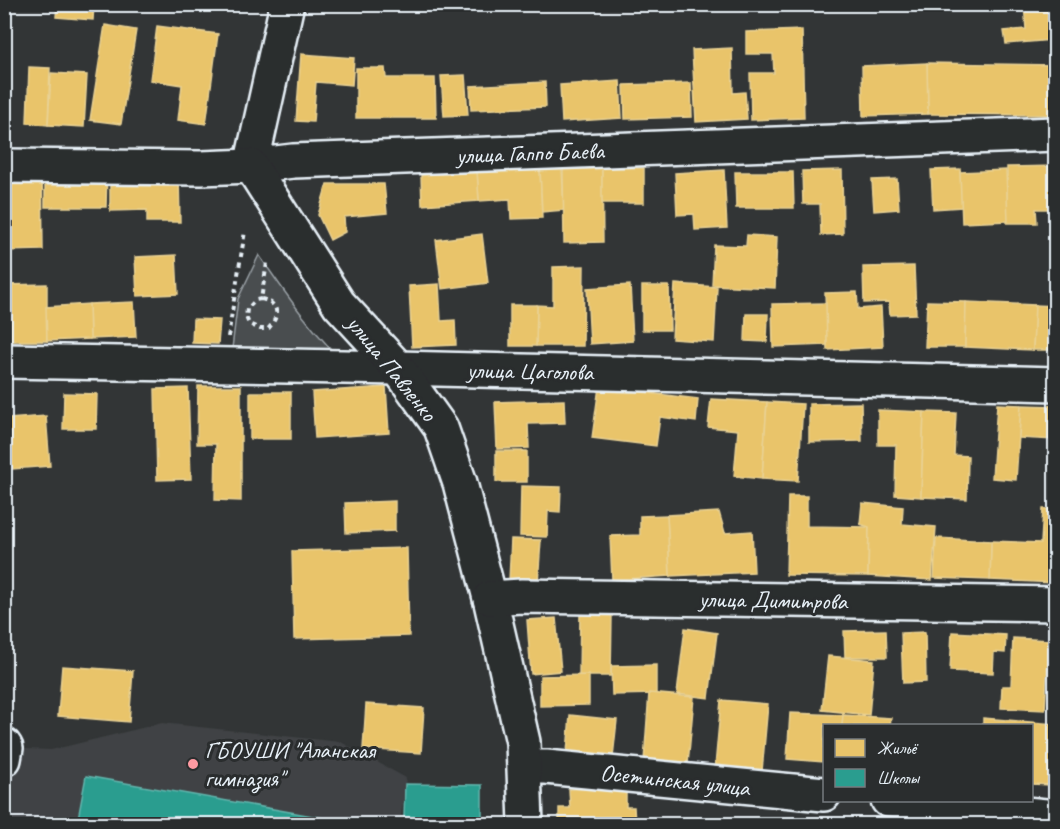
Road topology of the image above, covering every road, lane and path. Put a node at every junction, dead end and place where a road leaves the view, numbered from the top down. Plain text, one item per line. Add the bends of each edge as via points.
1 (287, 4) edge
2 (1056, 134) edge
3 (4, 166) edge
4 (251, 166) junction
5 (245, 231) dead end
6 (267, 263) dead end
7 (261, 299) junction
8 (4, 361) edge
9 (224, 366) junction
10 (398, 368) junction
11 (1056, 384) edge
12 (490, 598) junction
13 (1056, 604) edge
14 (525, 767) junction
15 (823, 794) edge
16 (898, 802) edge
17 (1056, 817) edge
18 (526, 825) edge

1 - 4 street
2 - 4 street, улица Гаппо Баева via 293,161
3 - 4 street, улица Гаппо Баева
4 - 10 street, улица Павленко via 339,304
5 - 9 path
6 - 7 path
7 - 7 path via 270,301 276,313 268,329 249,324 246,317 247,309
8 - 9 street, улица Цаголова
9 - 10 street, улица Цаголова
10 - 11 street, улица Цаголова
10 - 12 street, улица Павленко via 441,428 460,483
12 - 13 street, улица Димитрова
12 - 14 street, улица Павленко via 523,742
14 - 15 street, Осетинская улица
14 - 18 street, улица Павленко
16 - 17 street

